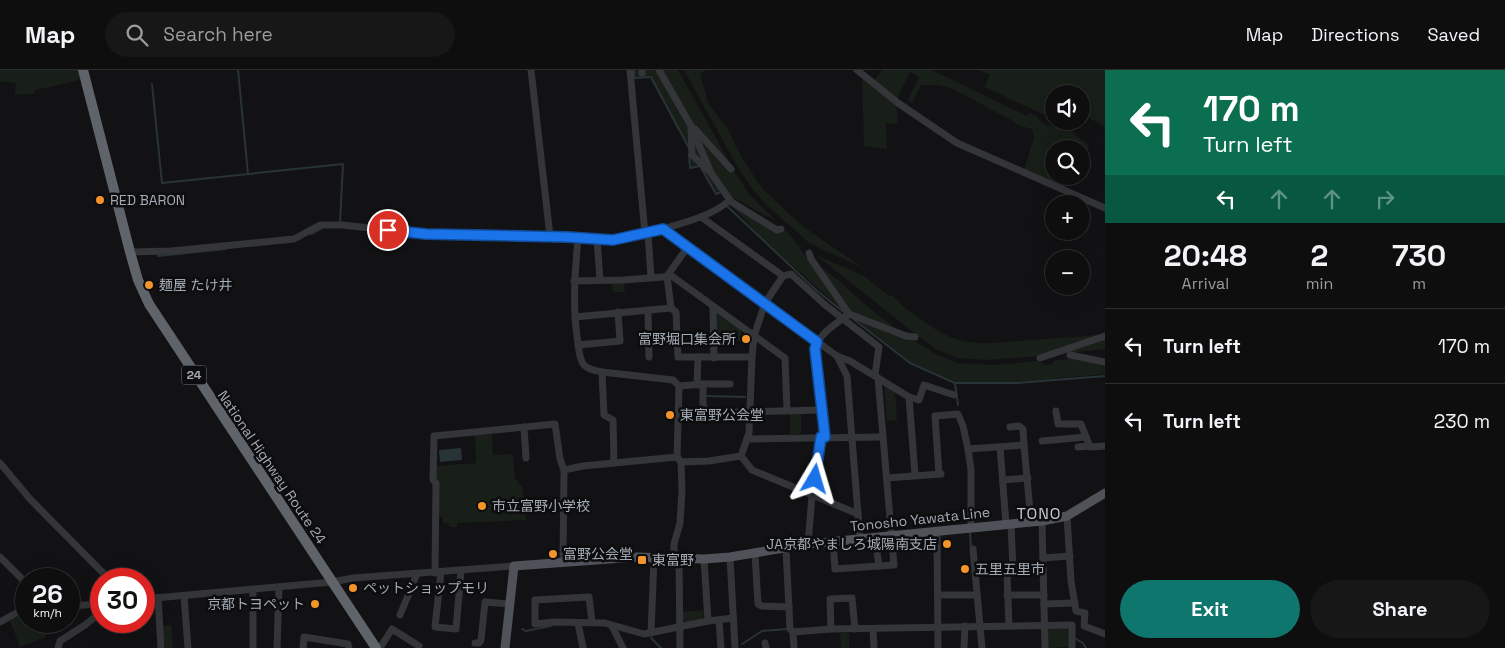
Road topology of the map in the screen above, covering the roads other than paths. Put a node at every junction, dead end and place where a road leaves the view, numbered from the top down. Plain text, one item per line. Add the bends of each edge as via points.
1 (83, 70) edge
2 (531, 70) edge
3 (630, 70) edge
4 (659, 70) edge
5 (857, 70) edge
6 (690, 124) junction
7 (731, 169) dead end
8 (730, 200) junction
9 (1105, 208) edge
10 (701, 216) junction
11 (663, 229) junction
12 (782, 229) dead end
13 (646, 233) junction
14 (550, 236) junction
15 (578, 237) junction
16 (597, 239) junction
17 (687, 248) junction
18 (130, 252) junction
19 (809, 253) dead end
20 (668, 275) junction
21 (783, 276) junction
22 (651, 278) junction
23 (600, 280) junction
24 (574, 281) junction
25 (765, 303) junction
26 (713, 307) junction
27 (671, 308) junction
28 (648, 310) junction
29 (618, 312) junction
30 (846, 316) junction
31 (575, 317) junction
32 (754, 336) junction
33 (1105, 336) edge
34 (915, 338) dead end
35 (817, 342) junction
36 (578, 345) junction
37 (1070, 355) dead end
38 (837, 356) junction
39 (649, 357) dead end
40 (698, 357) junction
41 (752, 357) junction
42 (714, 358) junction
43 (1040, 358) dead end
44 (1105, 362) edge
45 (602, 372) junction
46 (877, 377) junction
47 (730, 384) dead end
48 (700, 385) junction
49 (679, 386) junction
50 (954, 395) dead end
51 (909, 397) junction
52 (787, 410) junction
53 (822, 410) junction
54 (1056, 411) dead end
55 (750, 412) junction
56 (524, 427) junction
57 (1010, 427) dead end
58 (823, 437) junction
59 (852, 437) junction
60 (883, 437) junction
61 (1086, 437) junction
62 (746, 439) junction
63 (1042, 441) dead end
64 (1024, 445) junction
65 (1090, 446) junction
66 (1105, 446) edge
67 (1000, 447) junction
68 (1078, 447) dead end
69 (968, 449) junction
70 (741, 456) junction
71 (526, 458) dead end
72 (679, 459) junction
73 (0, 463) edge
74 (614, 463) junction
75 (564, 470) junction
76 (915, 475) junction
77 (887, 478) junction
78 (1028, 478) junction
79 (1003, 480) junction
80 (1105, 494) edge
81 (812, 496) junction
82 (858, 514) junction
83 (1067, 516) junction
84 (1042, 521) junction
85 (1032, 522) junction
86 (1008, 524) junction
87 (971, 528) junction
88 (937, 532) junction
89 (892, 536) junction
90 (875, 538) junction
91 (860, 539) junction
92 (833, 541) junction
93 (808, 544) junction
94 (973, 548) dead end
95 (786, 549) junction
96 (755, 554) junction
97 (1070, 556) junction
98 (0, 557) edge
99 (654, 557) junction
100 (730, 557) junction
101 (676, 558) junction
102 (1043, 558) junction
103 (704, 559) junction
104 (563, 562) junction
105 (514, 566) junction
106 (879, 566) junction
107 (98, 568) edge
108 (1013, 570) junction
109 (461, 571) junction
110 (1043, 571) junction
111 (438, 572) junction
112 (15, 573) edge
113 (417, 574) junction
114 (332, 582) junction
115 (279, 587) junction
116 (253, 590) junction
117 (938, 595) junction
118 (1007, 595) junction
119 (184, 596) junction
120 (977, 596) junction
121 (1044, 596) junction
122 (155, 598) edge
123 (158, 598) junction
124 (1075, 603) junction
125 (510, 604) junction
126 (1044, 604) junction
127 (789, 607) junction
128 (15, 614) edge
129 (400, 615) dead end
130 (733, 618) junction
131 (719, 620) junction
132 (90, 621) edge
133 (708, 621) junction
134 (0, 622) edge
135 (592, 622) junction
136 (578, 624) junction
137 (612, 626) junction
138 (965, 626) junction
139 (1009, 626) junction
140 (1044, 626) junction
141 (680, 627) junction
142 (938, 627) junction
143 (979, 627) junction
144 (831, 629) junction
145 (873, 629) junction
146 (855, 630) junction
147 (792, 632) junction
148 (651, 633) junction
149 (1105, 634) edge
150 (475, 643) dead end
151 (419, 646) dead end
152 (737, 647) edge
153 (58, 648) edge
154 (161, 648) edge
155 (188, 648) edge
156 (253, 648) edge
157 (277, 648) edge
158 (304, 648) edge
159 (349, 648) edge
160 (376, 648) edge
161 (380, 648) edge
162 (505, 648) edge
163 (583, 648) edge
164 (623, 648) edge
165 (680, 648) edge
166 (721, 648) edge
167 (794, 648) edge
168 (874, 648) edge
169 (938, 648) edge
170 (964, 648) edge
171 (982, 648) edge
172 (1045, 648) edge
173 (1072, 648) edge

1 - 18 highway, National Highway Route 24 / 24
2 - 14 street
3 - 13 street
4 - 6 street
5 - 9 street via 956,143
6 - 7 street
6 - 8 street via 711,173
8 - 10 street
8 - 12 street via 777,230
10 - 11 street
10 - 21 street
11 - 13 street
11 - 17 street
13 - 16 street via 613,240
13 - 22 street
14 - 15 street
14 - 18 street via 426,234 320,225 294,239
15 - 16 street
15 - 24 street
16 - 23 street
17 - 20 street
17 - 25 street
18 - 114 highway, National Highway Route 24 / 24 via 149,304
19 - 30 street
20 - 22 street
20 - 26 street
20 - 27 street
21 - 25 street
21 - 30 street via 790,274
22 - 23 street
23 - 24 street
24 - 31 street
25 - 32 street
25 - 35 street
26 - 32 street
26 - 42 street
27 - 28 street
27 - 40 street via 676,312 678,357
28 - 29 street
28 - 39 street
29 - 31 street
29 - 36 street via 620,341
30 - 34 street
30 - 35 street
30 - 46 street via 879,347
31 - 36 street
32 - 41 street
32 - 52 street via 785,358
33 - 43 street
35 - 38 street
35 - 53 street via 815,349
36 - 45 street via 584,365
37 - 44 street
38 - 46 street
38 - 59 street via 847,376
40 - 42 street
40 - 48 street
41 - 42 street
41 - 55 street
45 - 49 street via 673,380
45 - 74 street via 604,415 613,420
46 - 51 street
46 - 60 street
47 - 48 street
48 - 49 street
48 - 55 street via 703,405 708,413
49 - 72 street
50 - 51 street via 924,385 919,400
51 - 76 street
52 - 53 street
52 - 55 street
53 - 58 street
54 - 61 street via 1058,424 1081,424
55 - 62 street
56 - 71 street
56 - 75 street via 555,424
56 - 111 street via 434,436
57 - 64 street via 1023,429
58 - 59 street
58 - 62 street
58 - 81 street
59 - 60 street
59 - 82 street
60 - 77 street
61 - 63 street
61 - 65 street
62 - 70 street
64 - 67 street
64 - 78 street
65 - 66 street
65 - 68 street
67 - 69 street
67 - 79 street
69 - 76 street via 958,414 935,416 940,474
69 - 87 street
70 - 72 street via 709,461
70 - 81 street via 752,470
72 - 74 street
72 - 101 street via 682,490 680,524 674,544
73 - 107 street via 30,499
74 - 75 street
75 - 104 street
76 - 77 street
77 - 89 street
78 - 79 street
78 - 85 street
79 - 86 street
80 - 83 main road, Tonosho Yawata Line
81 - 82 street
81 - 93 street
82 - 91 street
83 - 84 main road, Tonosho Yawata Line
83 - 97 street
84 - 85 main road, Tonosho Yawata Line
84 - 102 street
85 - 86 main road, Tonosho Yawata Line
86 - 87 main road, Tonosho Yawata Line
86 - 108 street
87 - 88 main road, Tonosho Yawata Line
88 - 89 main road, Tonosho Yawata Line
88 - 117 street
89 - 90 main road, Tonosho Yawata Line
89 - 106 street via 894,565
90 - 91 main road, Tonosho Yawata Line
90 - 106 street
91 - 92 main road, Tonosho Yawata Line
92 - 93 main road, Tonosho Yawata Line
92 - 106 street via 835,569
93 - 95 main road, Tonosho Yawata Line
94 - 120 street
95 - 96 main road, Tonosho Yawata Line
95 - 127 street
96 - 100 main road, Tonosho Yawata Line
96 - 127 street via 758,604
97 - 102 street
97 - 124 street
98 - 112 street
99 - 101 main road, Tonosho Yawata Line
99 - 104 main road, Tonosho Yawata Line
99 - 148 street
100 - 103 main road, Tonosho Yawata Line
100 - 130 street
101 - 103 main road, Tonosho Yawata Line
101 - 141 street
102 - 110 street
103 - 133 street
104 - 105 main road, Tonosho Yawata Line
105 - 109 street
105 - 125 main road
108 - 110 street
108 - 118 street via 1007,574
109 - 111 street
109 - 111 street via 456,629 435,627
110 - 121 street
111 - 113 street
113 - 114 street
113 - 129 street
114 - 115 street
114 - 160 highway, National Highway Route 24 / 24
115 - 116 street
115 - 157 street
116 - 119 street
116 - 156 street
117 - 120 street
117 - 142 street
118 - 121 street
118 - 139 street
119 - 123 street
119 - 155 street
120 - 143 street
121 - 126 street
122 - 123 street
123 - 154 street
124 - 126 street
124 - 149 street via 1076,611 1085,613 1084,626
125 - 150 street via 485,602 481,640
125 - 162 main road
126 - 140 street
127 - 147 street
128 - 134 street
130 - 131 street
130 - 152 street
131 - 133 street
131 - 166 street
132 - 153 street via 60,640
133 - 141 street
135 - 136 street
135 - 136 street via 589,597 535,600 535,624
135 - 137 street
136 - 163 street
137 - 148 street
137 - 164 street
138 - 142 street
138 - 143 street
138 - 170 street
139 - 140 street
139 - 143 street
140 - 172 street
140 - 173 street via 1072,625
141 - 148 street
141 - 165 street
142 - 145 street
142 - 169 street
143 - 171 street
144 - 146 street
144 - 146 street via 830,599 852,598
144 - 147 street
145 - 146 street
145 - 168 street
147 - 167 street
151 - 161 street via 392,630
158 - 159 street via 304,637 348,644

